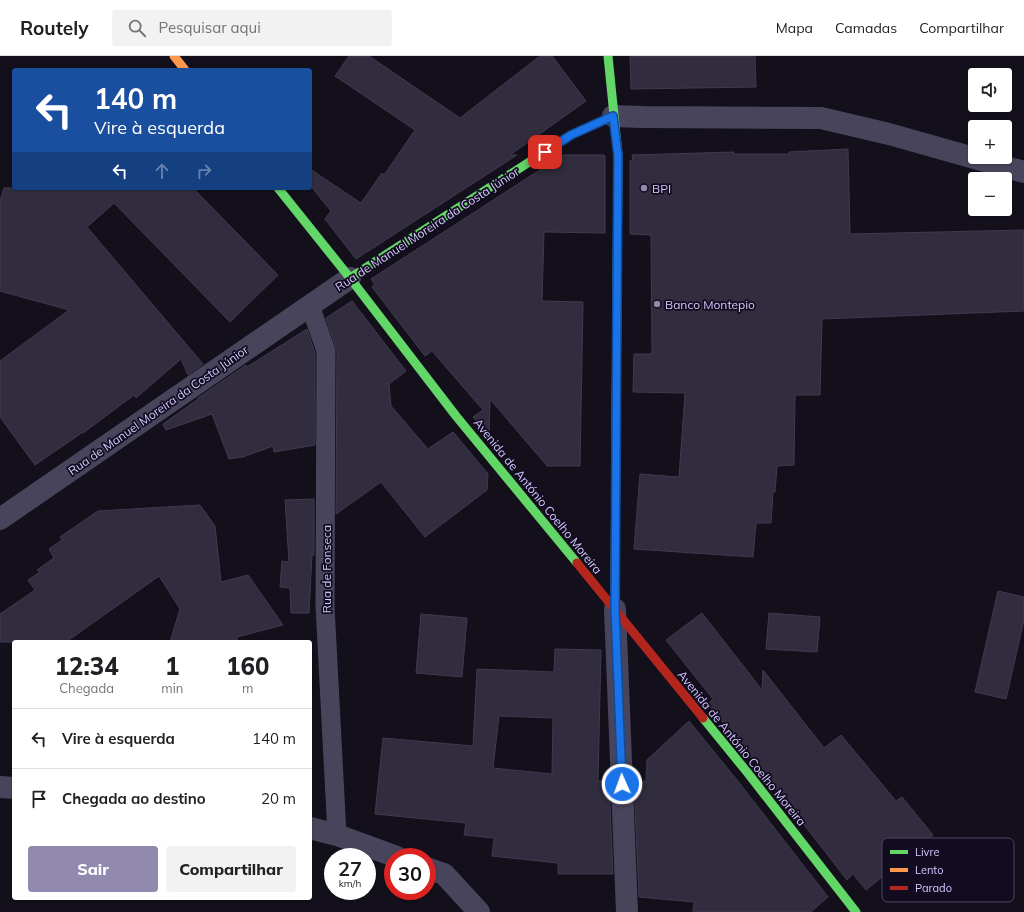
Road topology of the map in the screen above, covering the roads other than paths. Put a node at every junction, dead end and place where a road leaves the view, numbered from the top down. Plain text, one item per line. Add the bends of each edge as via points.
1 (174, 56) edge
2 (608, 56) edge
3 (183, 68) edge
4 (613, 116) junction
5 (1024, 172) edge
6 (280, 190) edge
7 (350, 278) junction
8 (310, 305) junction
9 (0, 519) edge
10 (615, 609) junction
11 (0, 787) edge
12 (12, 788) edge
13 (312, 829) edge
14 (337, 835) junction
15 (384, 852) edge
16 (436, 871) edge
17 (479, 912) edge
18 (627, 912) edge
19 (856, 912) edge

1 - 3 main road
2 - 4 main road
4 - 5 street, Rua de Manuel Moreira da Costa Júnior via 821,118 889,134
4 - 7 main road, Rua de Manuel Moreira da Costa Júnior via 571,135
4 - 10 main road via 618,155
6 - 7 main road, Avenida de António Coelho Moreira
7 - 8 street, Rua de Manuel Moreira da Costa Júnior
7 - 10 main road, Avenida de António Coelho Moreira via 456,416
8 - 9 street, Rua de Manuel Moreira da Costa Júnior
8 - 14 lane, Rua de Fonseca via 326,352 326,606
10 - 18 street
10 - 19 main road, Avenida de António Coelho Moreira
11 - 12 street
13 - 14 street
14 - 15 street
16 - 17 street via 444,874

